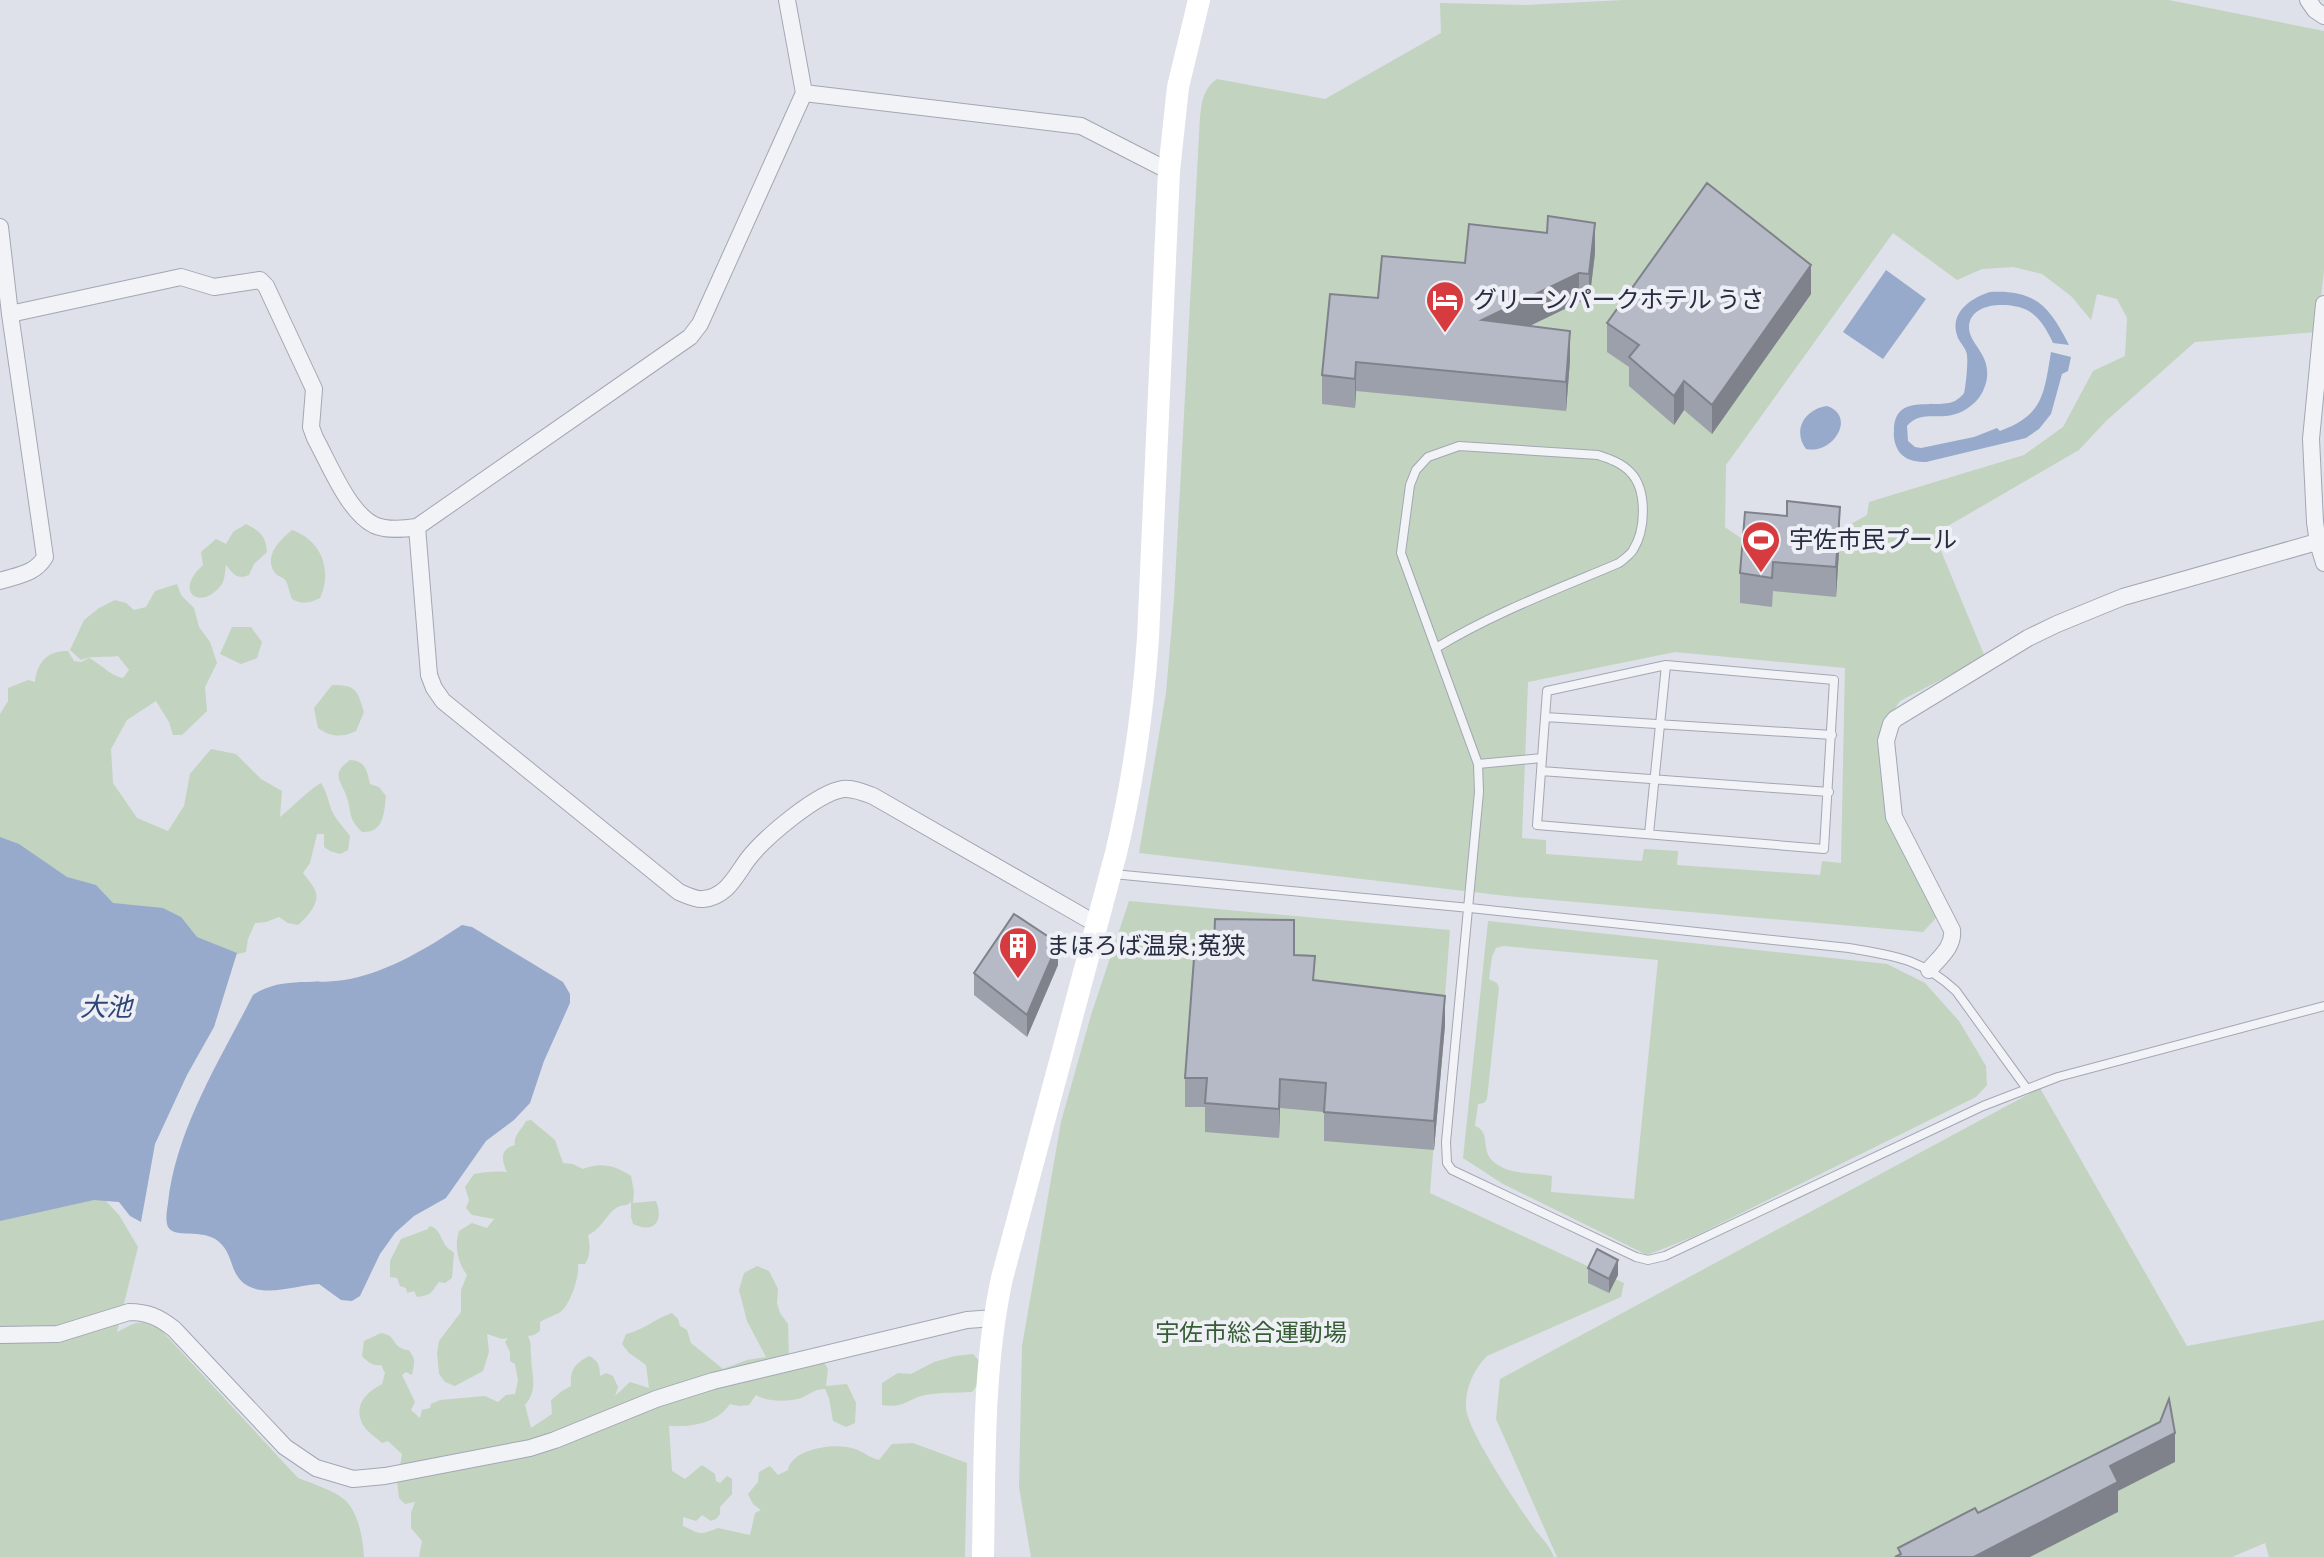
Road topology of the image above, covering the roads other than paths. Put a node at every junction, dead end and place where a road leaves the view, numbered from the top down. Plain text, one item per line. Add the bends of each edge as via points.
1 (787, 0) edge
2 (1199, 0) edge
3 (2308, 0) edge
4 (2324, 16) edge
5 (804, 93) junction
6 (1169, 171) junction
7 (0, 227) edge
8 (2324, 304) edge
9 (10, 314) junction
10 (2322, 335) edge
11 (417, 527) junction
12 (2321, 541) edge
13 (2324, 563) edge
14 (0, 581) edge
15 (1436, 648) junction
16 (1666, 665) junction
17 (1545, 717) junction
18 (1660, 724) junction
19 (1832, 735) junction
20 (1542, 758) junction
21 (1478, 764) junction
22 (1541, 771) junction
23 (1655, 779) junction
24 (1829, 792) junction
25 (1649, 834) junction
26 (1111, 874) junction
27 (1470, 908) junction
28 (1098, 925) junction
29 (1929, 970) junction
30 (2324, 1006) edge
31 (2027, 1089) junction
32 (994, 1318) junction
33 (0, 1335) edge
34 (983, 1557) edge

1 - 5 street
2 - 6 street via 1178,87
3 - 4 street
5 - 6 street via 1081,126
5 - 11 street via 690,337
6 - 26 street via 1146,672 1129,794
7 - 9 street
8 - 10 street
9 - 11 street via 181,277 214,287 260,280 314,389 315,438 353,507 375,525
9 - 14 street via 45,557 32,572
10 - 12 street via 2311,439
11 - 28 street via 429,675 443,701 679,892 703,899 718,894 784,824 834,792 851,789 873,796
12 - 13 street
12 - 29 street via 2115,600 2057,624 1895,719 1886,741 1894,817 1952,930 1950,945
15 - 15 lane via 1401,553 1410,485 1428,457 1459,446 1598,455 1633,474 1643,514 1632,552 1619,563
15 - 21 lane
16 - 17 lane via 1547,691
16 - 18 lane
16 - 19 lane via 1834,680
17 - 18 lane
17 - 20 lane
18 - 19 lane
18 - 23 lane
19 - 24 lane
20 - 21 lane
20 - 22 lane
21 - 27 lane
22 - 23 lane
22 - 25 lane via 1537,825
23 - 24 lane
23 - 25 lane
24 - 25 lane via 1824,849
26 - 27 lane
26 - 28 street
27 - 29 lane via 1849,948 1905,958
27 - 31 lane via 1447,1163 1452,1170 1642,1260 1675,1251
28 - 32 street
29 - 31 lane via 1966,1002
30 - 31 lane
32 - 33 street via 713,1381 530,1448 353,1479 316,1468 285,1447 161,1318 129,1312 58,1334
32 - 34 street via 986,1400

